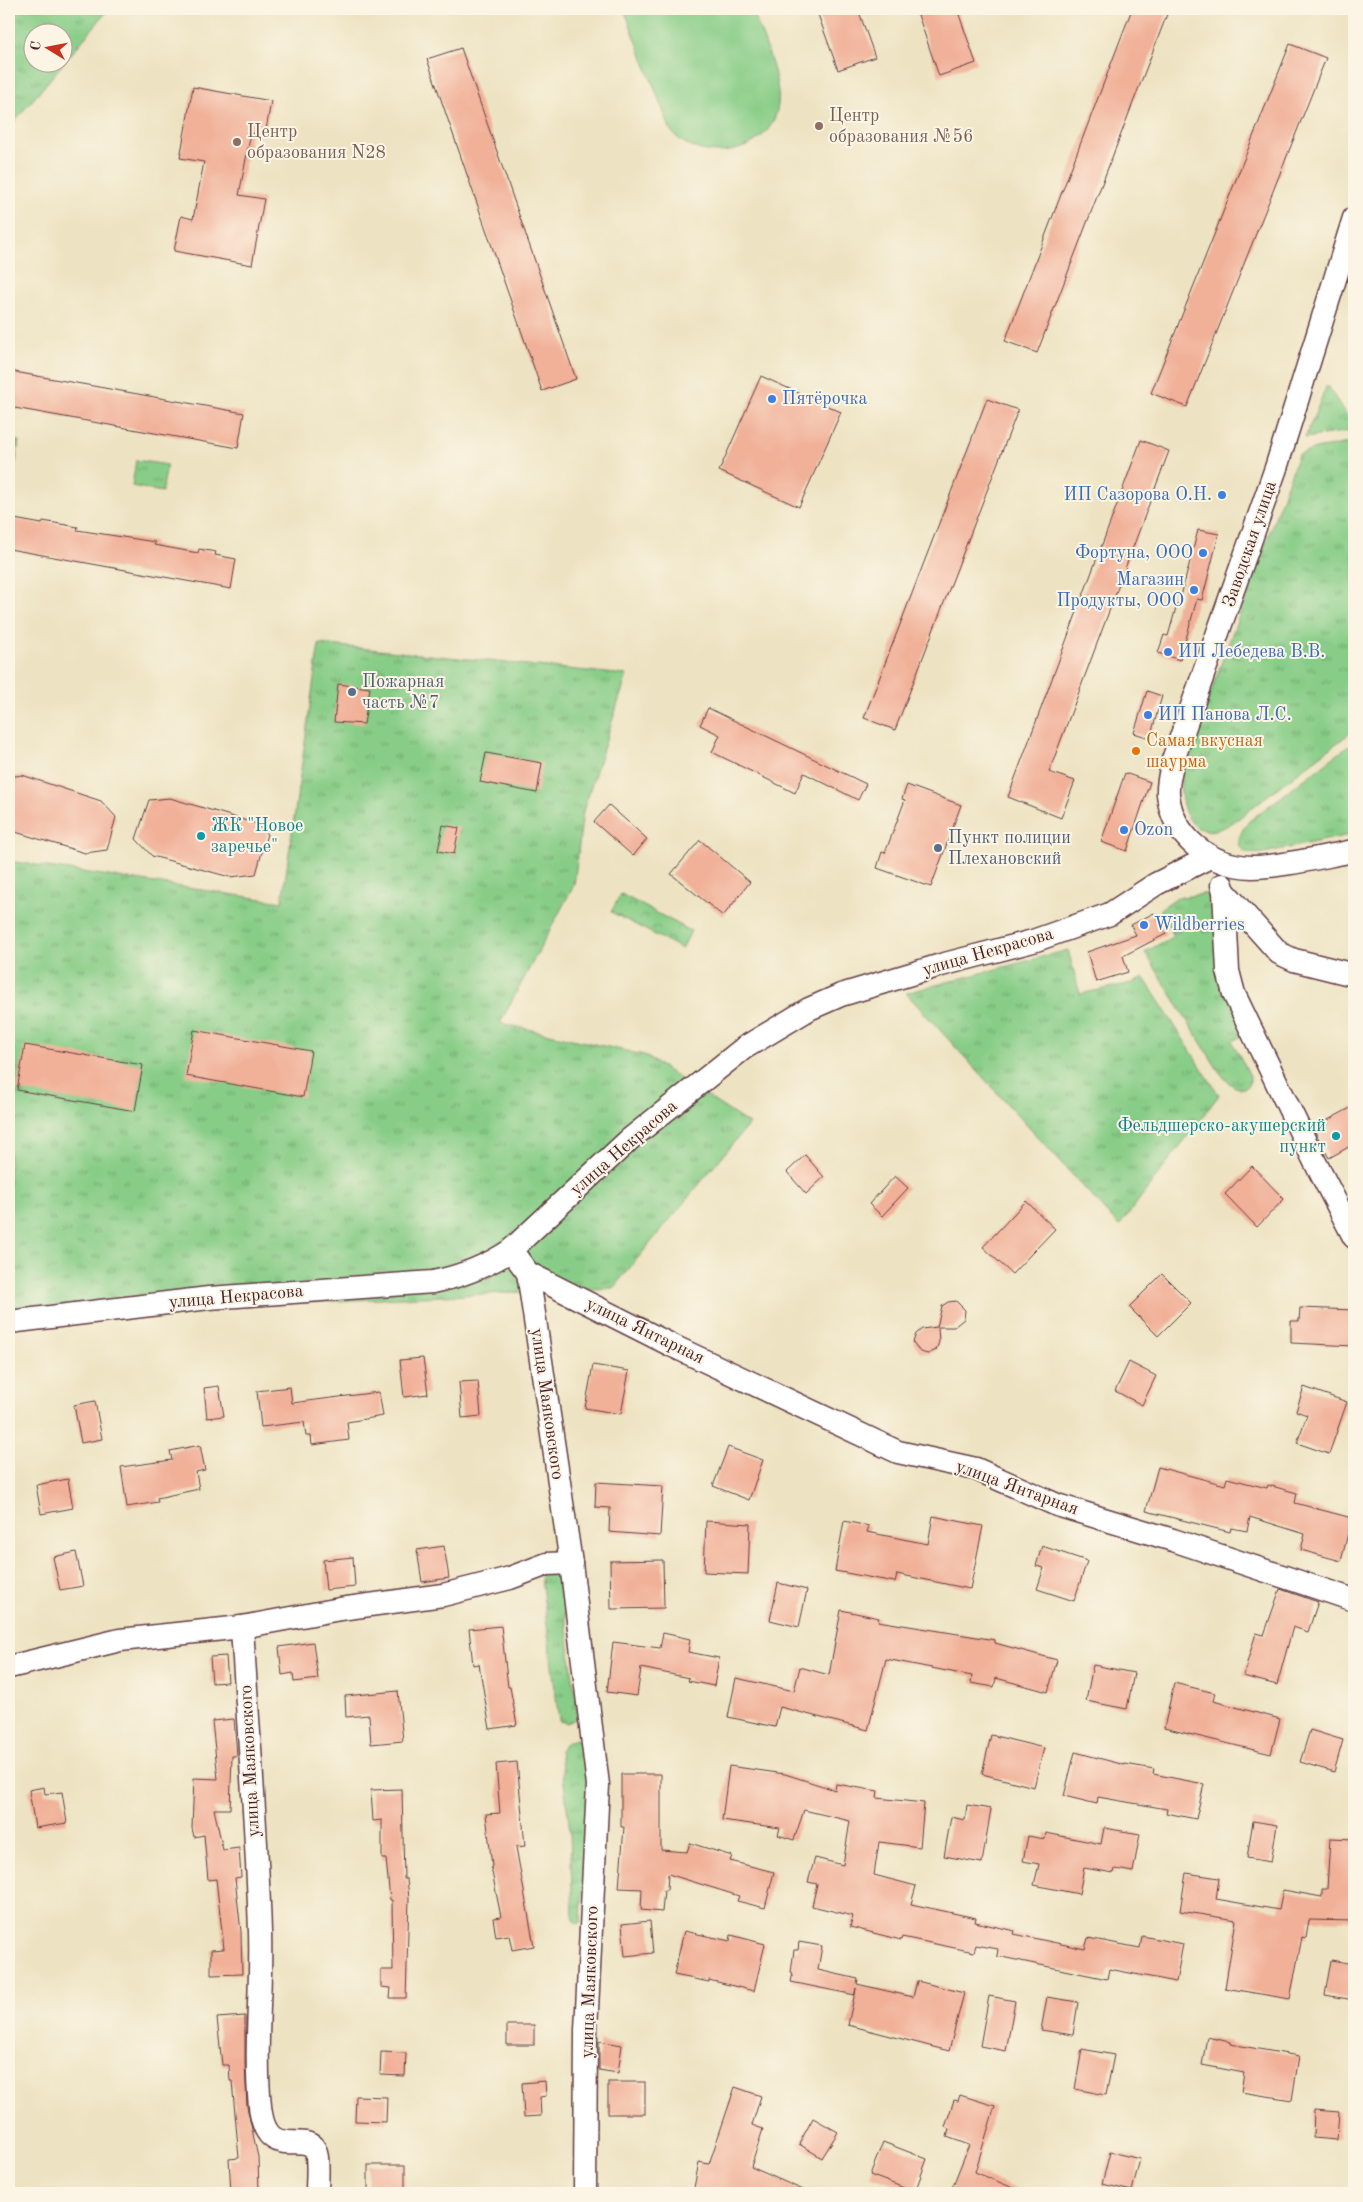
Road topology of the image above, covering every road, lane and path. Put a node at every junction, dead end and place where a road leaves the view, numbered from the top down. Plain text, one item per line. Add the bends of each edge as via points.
1 (1354, 218) edge
2 (1354, 851) edge
3 (1210, 857) junction
4 (1224, 891) junction
5 (1354, 975) edge
6 (1354, 1237) edge
7 (511, 1250) junction
8 (528, 1273) junction
9 (9, 1322) edge
10 (571, 1563) junction
11 (1354, 1600) edge
12 (242, 1627) junction
13 (9, 1667) edge
14 (317, 2193) edge
15 (585, 2193) edge

1 - 3 street, Заводская улица via 1276,468 1171,770 1168,792 1175,823
2 - 3 street via 1254,867
3 - 4 street
3 - 7 street, улица Некрасова via 1156,884 1110,914 1033,941 841,995 809,1009 744,1048 630,1139
4 - 5 street via 1279,953
4 - 6 street via 1228,971 1234,994
7 - 8 street, улица Маяковского
7 - 9 street, улица Некрасова via 468,1274 432,1282 209,1298
8 - 10 street, улица Маяковского
8 - 11 street, улица Янтарная via 673,1346 898,1452 976,1469 1057,1505
10 - 12 street via 547,1564 510,1578 443,1595 340,1608
10 - 15 street, улица Маяковского via 598,1785 586,2030
12 - 13 street via 113,1641
12 - 14 street, улица Маяковского via 260,1934 260,2105 264,2124 272,2138 305,2143 314,2148

